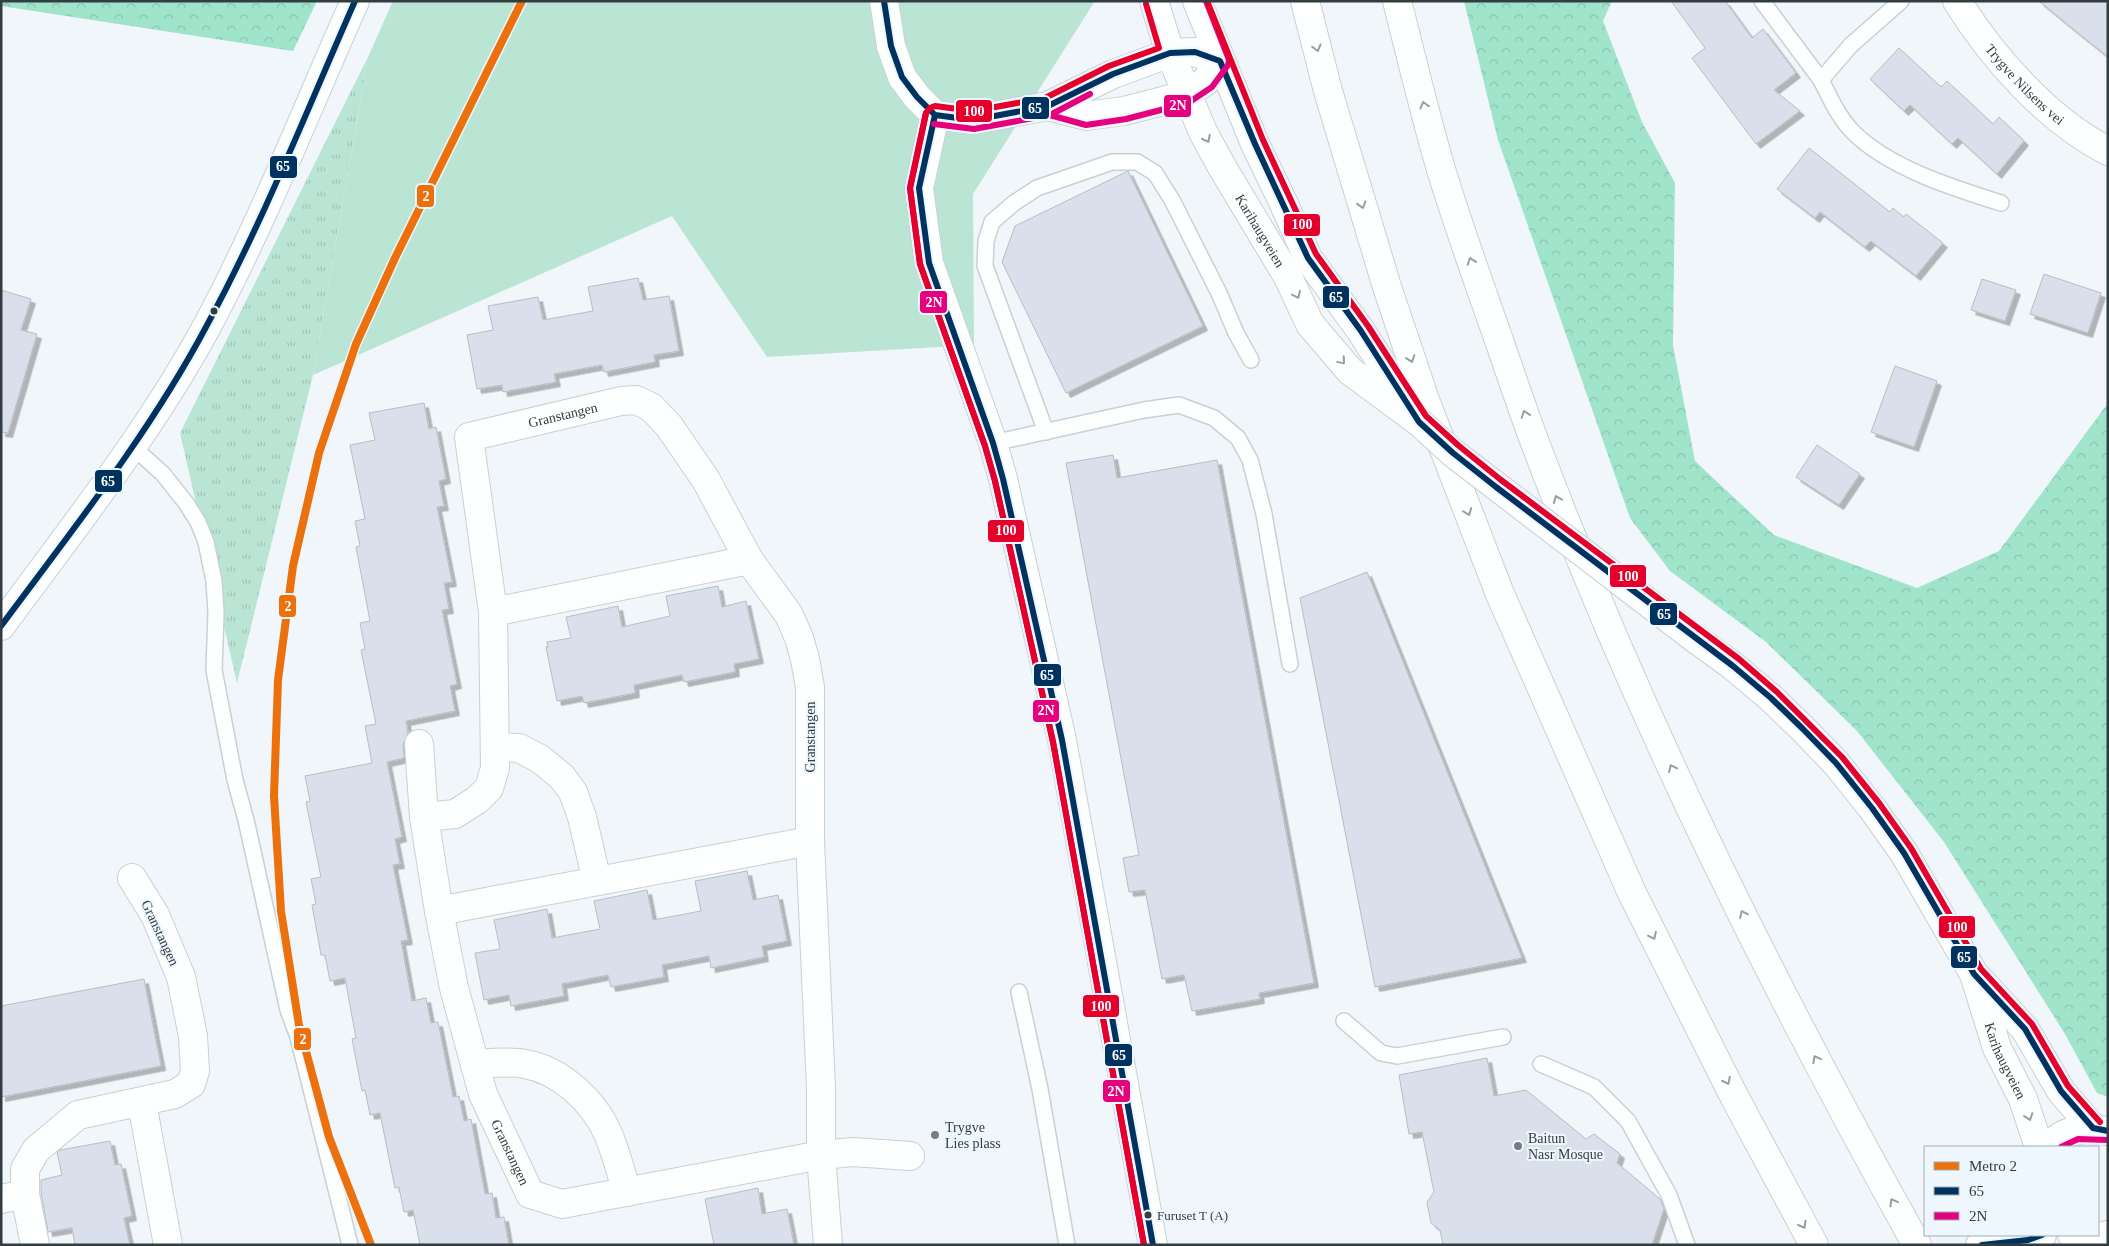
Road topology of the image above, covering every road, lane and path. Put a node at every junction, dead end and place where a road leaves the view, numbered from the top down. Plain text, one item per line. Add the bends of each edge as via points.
1 (355, 1) edge
2 (884, 1) edge
3 (1154, 1) edge
4 (1197, 1) edge
5 (1305, 1) edge
6 (1397, 1) edge
7 (1762, 1) edge
8 (1902, 1) edge
9 (1957, 1) edge
10 (1170, 53) junction
11 (1220, 61) junction
12 (1822, 80) junction
13 (1186, 95) junction
14 (1048, 106) junction
15 (935, 115) junction
16 (2108, 151) edge
17 (2001, 203) dead end
18 (1252, 360) dead end
19 (1419, 422) junction
20 (1046, 432) junction
21 (993, 443) junction
22 (132, 446) junction
23 (749, 560) junction
24 (493, 612) junction
25 (1, 626) edge
26 (1290, 664) dead end
27 (419, 744) dead end
28 (495, 747) junction
29 (424, 817) junction
30 (810, 841) junction
31 (132, 878) dead end
32 (596, 881) junction
33 (439, 911) junction
34 (1974, 974) junction
35 (1019, 992) dead end
36 (1344, 1022) dead end
37 (1502, 1037) dead end
38 (475, 1064) junction
39 (1541, 1064) dead end
40 (142, 1103) junction
41 (2101, 1130) edge
42 (2040, 1146) edge
43 (2050, 1146) edge
44 (821, 1155) junction
45 (910, 1156) dead end
46 (627, 1192) junction
47 (13, 1196) edge
48 (2108, 1235) edge
49 (1983, 1236) edge
50 (2035, 1237) edge
51 (2079, 1239) edge
52 (35, 1245) edge
53 (168, 1245) edge
54 (350, 1245) edge
55 (828, 1245) edge
56 (1067, 1245) edge
57 (1154, 1245) edge
58 (1687, 1245) edge
59 (1814, 1245) edge
60 (1917, 1245) edge
61 (1974, 1245) edge
62 (1980, 1245) edge

1 - 22 main road via 235,272 174,384
2 - 15 main road via 891,46 902,77
3 - 10 main road, Karihaugveien
4 - 11 main road, Karihaugveien
5 -> 59 main road via 1328,91 1387,287 1425,400 1500,594 1632,893 1735,1098
60 -> 6 main road via 1816,1061 1725,878 1665,752 1580,557 1541,460 1466,245 1440,166
7 - 12 lane
8 - 12 lane via 1851,45
9 - 16 main road, Trygve Nilsens vei via 1997,58 2029,91 2064,122
10 - 11 main road via 1195,52
10 - 13 main road, Karihaugveien
10 - 14 main road via 1113,74
11 - 13 main road via 1206,81
11 - 19 main road, Karihaugveien via 1308,258
12 - 17 lane via 1836,109 1853,132 1884,155 1916,172
13 - 14 main road via 1124,111 1086,116
13 -> 19 main road, Karihaugveien via 1222,167 1288,277 1310,324 1350,371
14 - 15 main road via 973,120
15 - 21 main road via 919,188 929,263
18 - 20 lane via 1172,200 1154,173 1137,162 1112,162 1065,178 1037,188 1014,203 992,222 986,241 985,266
19 - 34 main road, Karihaugveien, bridge via 1453,453 1771,698 1836,763 1872,808 1904,853
20 - 21 lane
20 - 26 lane via 1179,405 1214,418 1238,438 1250,460 1264,514
21 - 57 main road via 1062,740
22 - 25 main road
22 - 54 lane via 163,474 186,503 206,542 215,597 214,670 235,780 288,1010 298,1037
23 - 24 main road
23 - 24 main road, Granstangen via 706,480 669,426 651,407 636,400 621,401 469,437
23 - 30 main road, Granstangen via 789,615 805,659 810,687
24 - 28 main road, Granstangen
27 - 29 main road, Granstangen
28 - 29 main road, Granstangen via 489,788 477,800 455,814
28 - 32 main road via 519,748 540,759 562,777 573,792 582,817
29 - 33 main road, Granstangen
30 - 32 main road
30 - 44 main road, Granstangen
31 - 40 main road, Granstangen via 155,915 181,977 193,1036 196,1071 191,1084 175,1094
32 - 33 main road
33 - 38 main road, Granstangen via 454,988
34 - 41 main road, Karihaugveien via 2025,1029 2061,1091
34 -> 42 main road, Karihaugveien via 1997,1048 2023,1099
35 - 56 lane
36 - 37 lane via 1381,1053 1397,1056
38 - 46 main road via 525,1064 554,1073 576,1091 607,1132
38 - 46 main road, Granstangen via 483,1094 530,1194 562,1204
39 - 58 lane via 1594,1087 1628,1121 1669,1195
40 - 47 main road, Granstangen via 78,1115 36,1150
40 - 53 main road
41 - 43 main road, Karihaugveien via 2078,1130 2064,1135
44 - 45 main road via 853,1152
44 - 46 main road, Granstangen
44 - 55 main road, Granstangen
47 - 52 main road, Granstangen
48 - 51 main road
49 - 61 main road
50 - 62 main road

